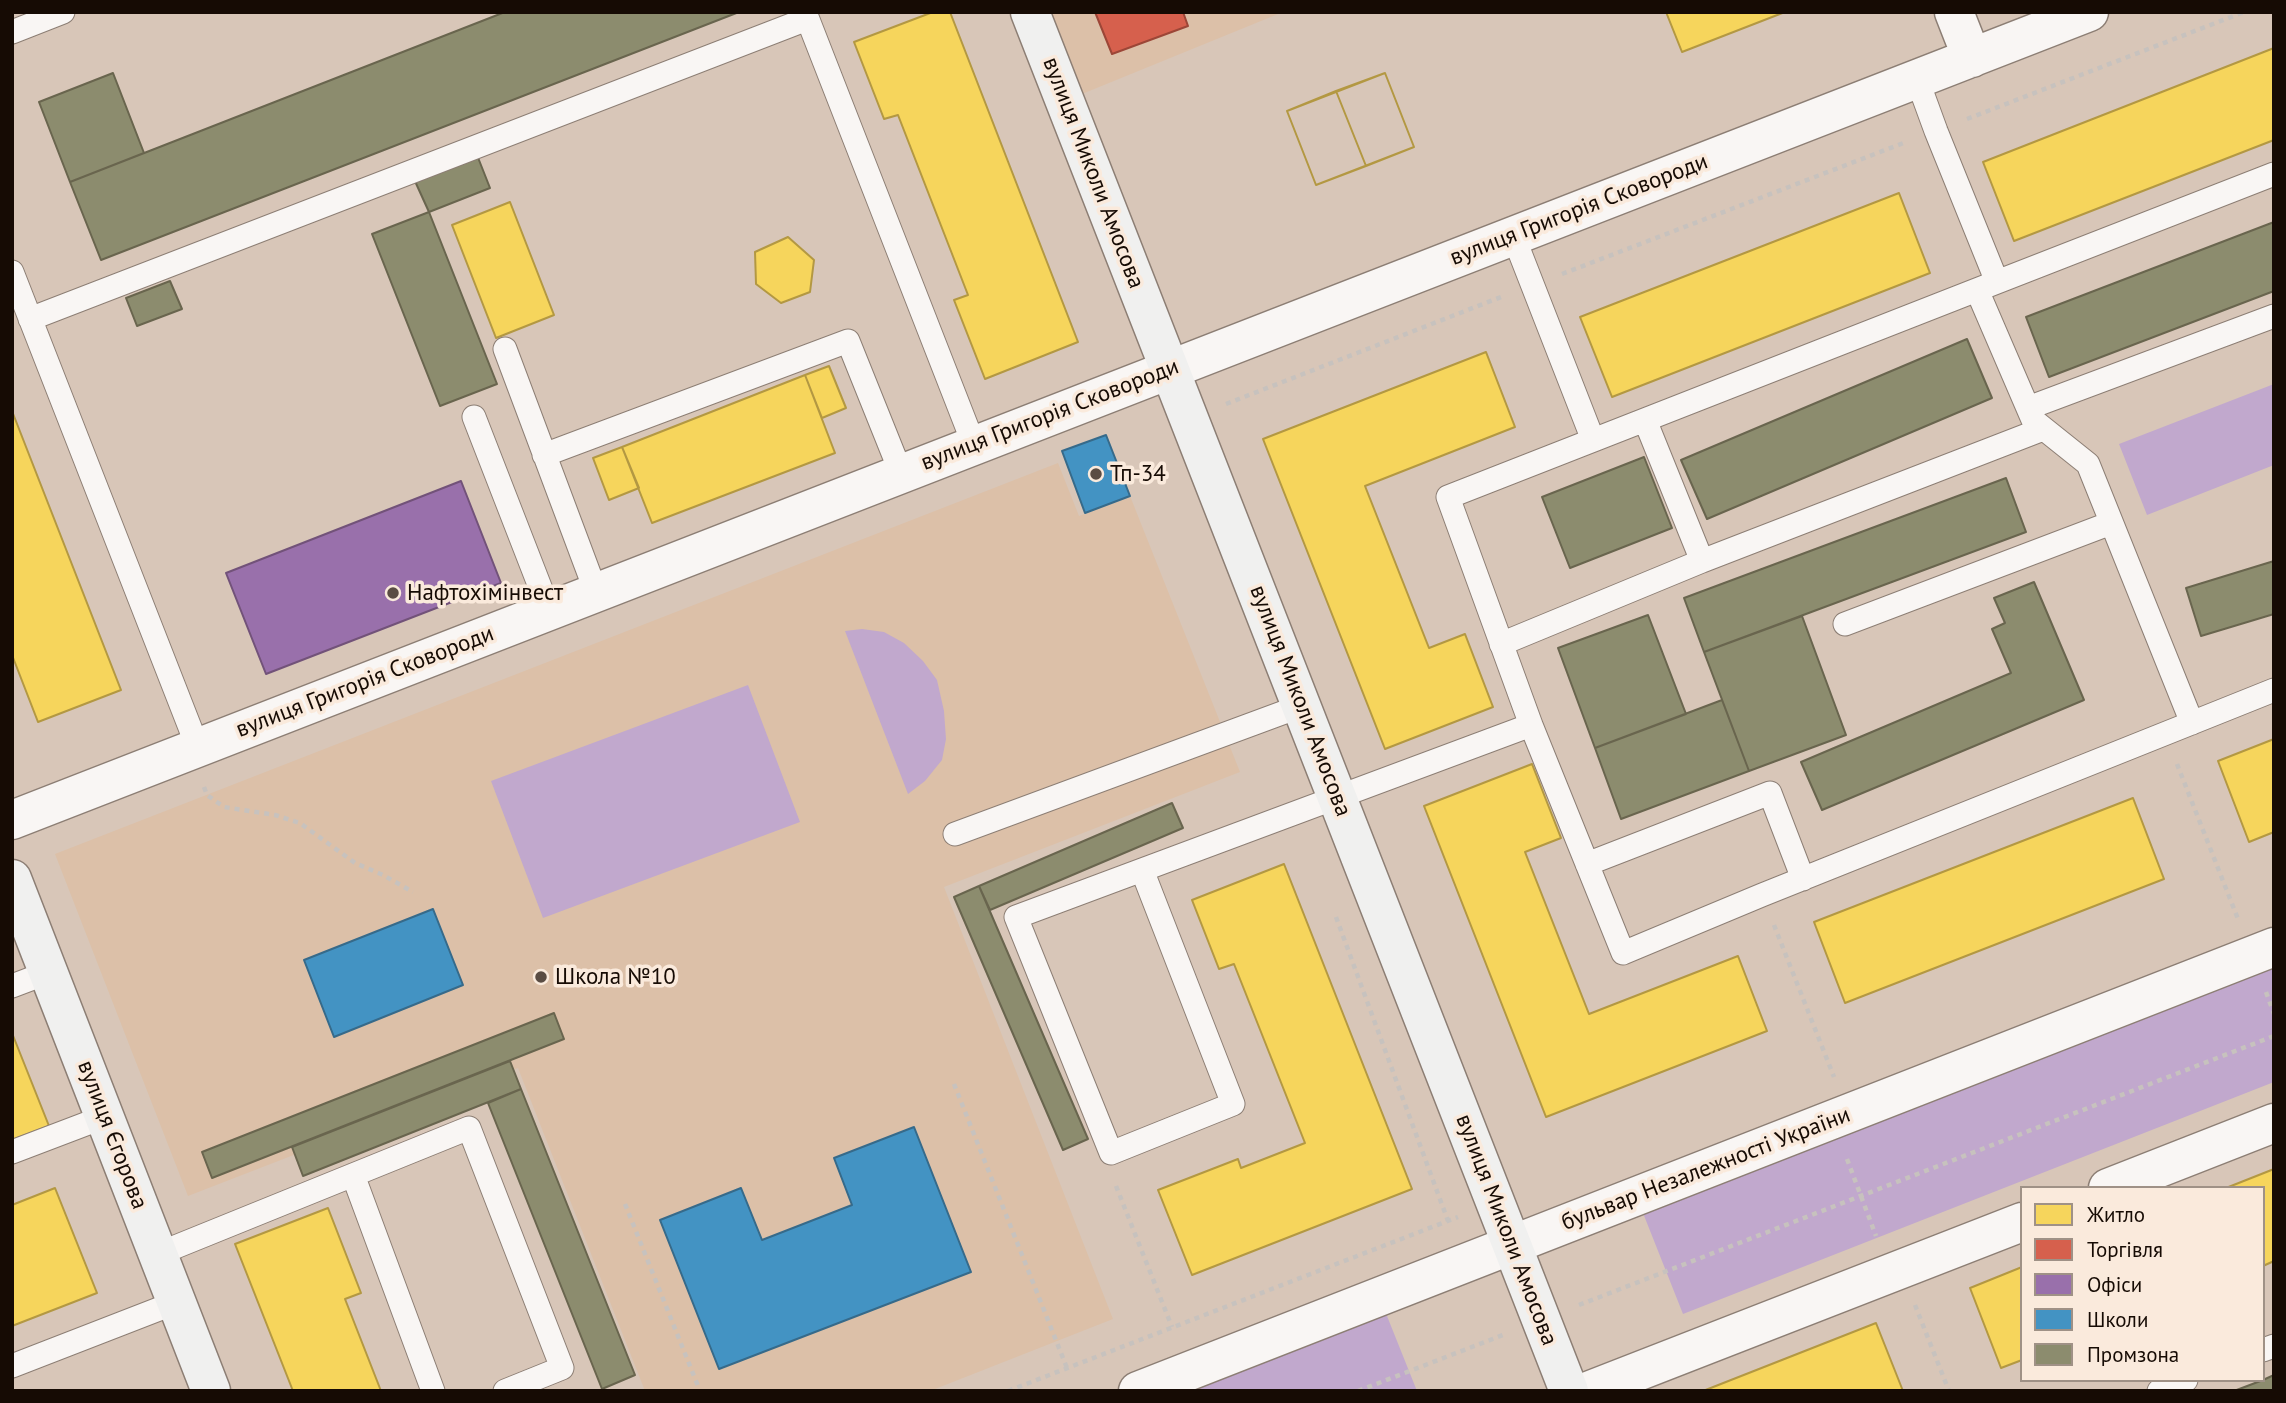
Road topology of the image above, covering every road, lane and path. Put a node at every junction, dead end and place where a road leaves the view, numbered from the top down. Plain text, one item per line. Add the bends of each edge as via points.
1 (63, 12) edge
2 (1030, 12) edge
3 (1954, 12) edge
4 (2089, 12) edge
5 (2244, 12) edge
6 (806, 15) edge
7 (12, 32) edge
8 (1972, 58) junction
9 (1917, 79) junction
10 (1936, 131) junction
11 (2274, 174) edge
12 (1513, 235) junction
13 (12, 272) edge
14 (1532, 286) junction
15 (1987, 286) junction
16 (22, 307) edge
17 (2274, 316) edge
18 (505, 349) dead end
19 (1170, 368) junction
20 (2028, 408) junction
21 (1230, 416) dead end
22 (474, 417) dead end
23 (1645, 420) junction
24 (2043, 429) junction
25 (1593, 440) junction
26 (974, 445) junction
27 (544, 455) junction
28 (901, 473) junction
29 (2111, 523) junction
30 (1702, 561) junction
31 (596, 592) junction
32 (549, 610) junction
33 (1845, 624) dead end
34 (1501, 644) junction
35 (2274, 690) edge
36 (1301, 706) junction
37 (2192, 723) junction
38 (1531, 725) junction
39 (2165, 734) junction
40 (198, 748) junction
41 (207, 795) dead end
42 (1336, 796) junction
43 (12, 820) edge
44 (956, 834) dead end
45 (1587, 864) junction
46 (1142, 870) junction
47 (12, 879) edge
48 (1803, 879) junction
49 (413, 892) dead end
50 (1762, 895) junction
51 (2263, 951) edge
52 (48, 972) junction
53 (12, 986) edge
54 (2274, 1036) edge
55 (1834, 1077) junction
56 (1822, 1081) dead end
57 (954, 1084) dead end
58 (1840, 1116) junction
59 (104, 1117) junction
60 (2274, 1123) edge
61 (12, 1152) edge
62 (1111, 1153) junction
63 (353, 1175) junction
64 (2113, 1186) edge
65 (1861, 1196) junction
66 (625, 1204) dead end
67 (1495, 1204) junction
68 (2020, 1223) edge
69 (1511, 1245) junction
70 (158, 1254) junction
71 (1896, 1270) junction
72 (177, 1303) junction
73 (1541, 1320) junction
74 (1172, 1327) junction
75 (12, 1366) edge
76 (1067, 1368) junction
77 (1189, 1370) junction
78 (2181, 1382) edge
79 (211, 1391) edge
80 (433, 1391) edge
81 (505, 1391) edge
82 (700, 1391) edge
83 (1008, 1391) edge
84 (1138, 1391) edge
85 (1358, 1391) edge
86 (1569, 1391) edge
87 (1588, 1391) edge
88 (1949, 1391) edge
89 (2159, 1391) edge

1 - 7 lane
2 - 19 street, вулиця Миколи Амосова
3 - 8 street
4 - 8 street, вулиця Григорія Сковороди
5 - 10 path
6 - 16 lane
6 - 26 lane
8 - 9 street, вулиця Григорія Сковороди
9 - 10 lane
9 - 12 street, вулиця Григорія Сковороди
10 - 14 path
10 - 15 lane
11 - 15 lane
12 - 14 lane
12 - 19 street, вулиця Григорія Сковороди
13 - 16 lane
14 - 21 path via 1226,404
14 - 25 lane
15 - 20 lane
15 - 23 lane
16 - 40 lane
17 - 20 lane
18 - 27 lane
19 - 26 street, вулиця Григорія Сковороди
19 - 36 street, вулиця Миколи Амосова
20 - 24 lane
22 - 32 lane
23 - 25 lane
23 - 30 lane
24 - 29 lane via 2088,464
24 - 30 lane
25 - 34 lane via 1448,497
26 - 28 street, вулиця Григорія Сковороди
27 - 28 lane via 848,341
27 - 31 lane
28 - 31 street, вулиця Григорія Сковороди
29 - 33 lane
29 - 37 lane
30 - 34 lane
31 - 32 street, вулиця Григорія Сковороди
32 - 40 street, вулиця Григорія Сковороди
34 - 38 lane
35 - 37 lane
36 - 42 street, вулиця Миколи Амосова
36 - 44 lane
37 - 39 lane
38 - 42 lane
38 - 45 lane
39 - 48 lane
39 - 51 path
40 - 43 street, вулиця Григорія Сковороди
41 - 49 path via 223,807 300,823 355,863
42 - 46 lane
42 - 67 street, вулиця Миколи Амосова
45 - 48 lane via 1770,793
45 - 50 lane via 1623,953
46 - 62 lane via 1233,1104
46 - 62 lane via 1016,917
47 - 52 street, вулиця Єгорова
48 - 50 lane
50 - 55 path
51 - 58 street, бульвар Незалежності України
52 - 53 lane
52 - 59 street, вулиця Єгорова
54 - 65 path
55 - 56 path
55 - 58 path
57 - 76 path
58 - 65 path
58 - 69 street, бульвар Незалежності України
59 - 61 lane
59 - 70 street, вулиця Єгорова
60 - 64 street
62 - 74 path via 1109,1168
63 - 70 lane
63 - 80 lane
63 - 81 lane via 469,1128 562,1368
65 - 71 path
65 - 73 path
66 - 82 path
67 - 69 street, вулиця Миколи Амосова
67 - 74 path
68 - 71 street
69 - 73 street, вулиця Миколи Амосова
69 - 77 street, бульвар Незалежності України
70 - 72 street, вулиця Єгорова
71 - 87 street
71 - 88 path
72 - 75 lane
72 - 79 street, вулиця Єгорова
73 - 85 path
73 - 86 street, вулиця Миколи Амосова
74 - 76 path
74 - 77 path
76 - 83 path
77 - 84 street, бульвар Незалежності України
78 - 89 lane

